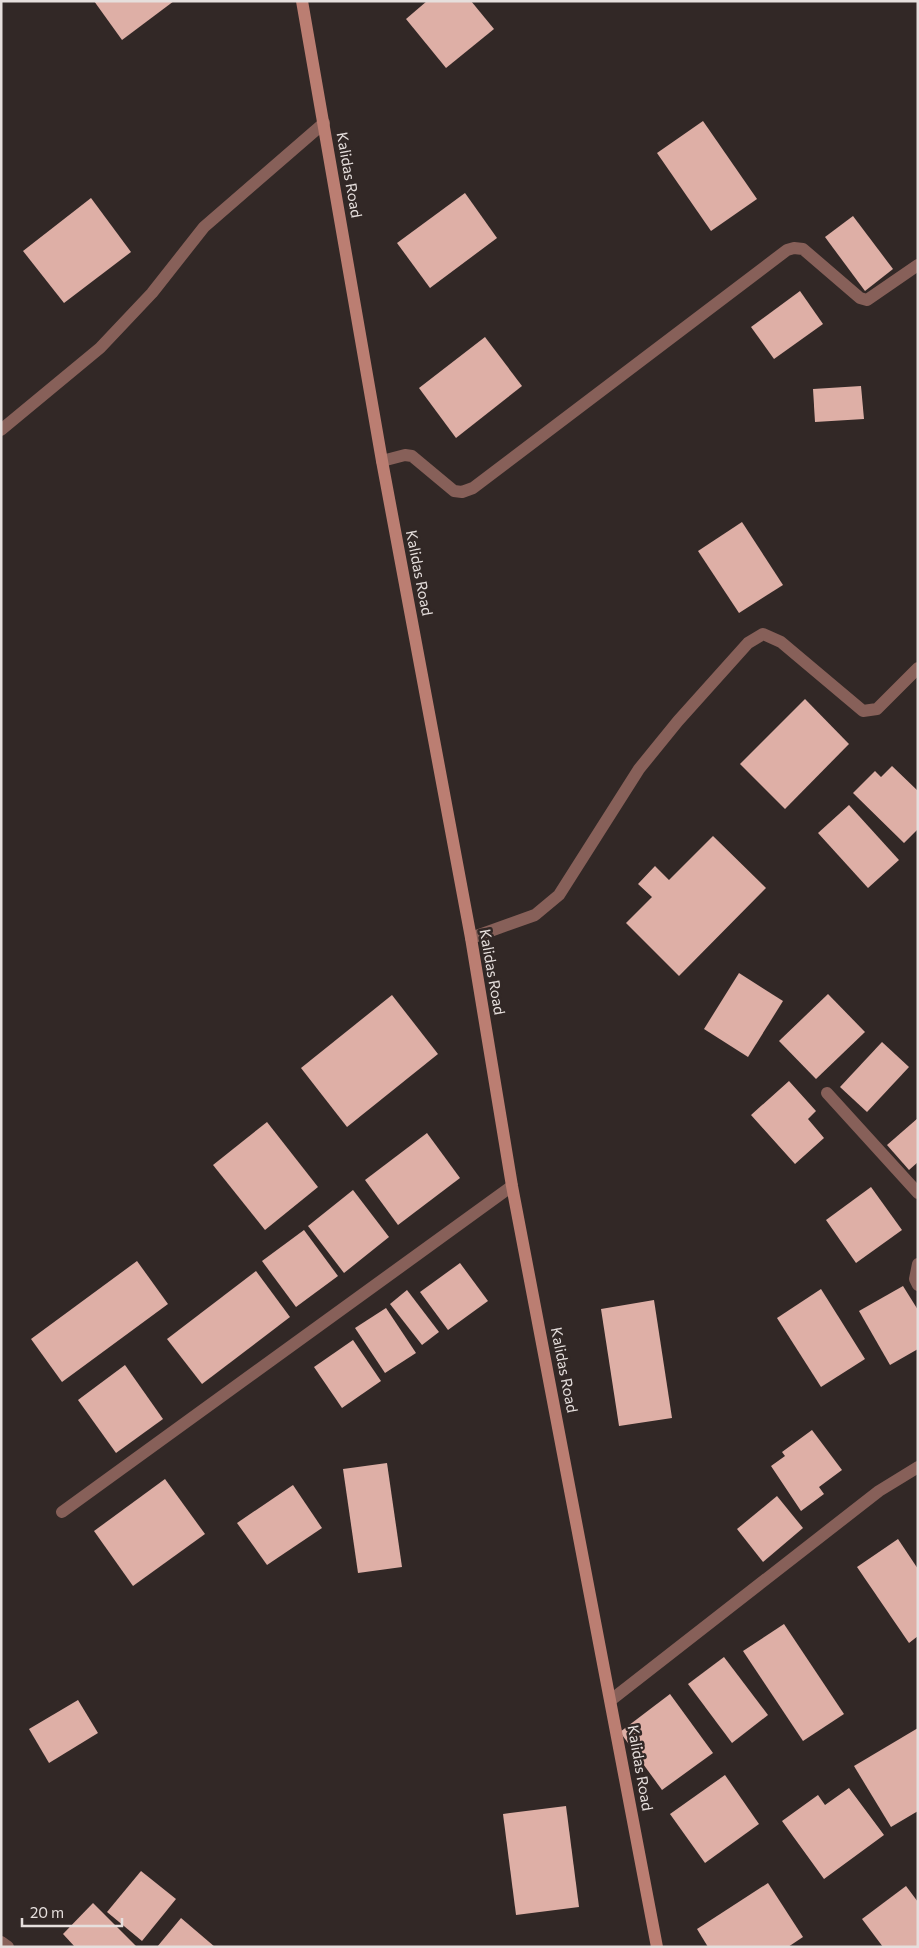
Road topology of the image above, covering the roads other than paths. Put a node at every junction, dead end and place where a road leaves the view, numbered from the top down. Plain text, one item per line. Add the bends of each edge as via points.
1 (302, 1) edge
2 (324, 123) junction
3 (918, 265) edge
4 (1, 430) edge
5 (382, 462) junction
6 (918, 668) edge
7 (470, 938) junction
8 (827, 1093) dead end
9 (512, 1186) junction
10 (918, 1193) edge
11 (918, 1264) edge
12 (918, 1286) edge
13 (918, 1467) edge
14 (62, 1512) dead end
15 (611, 1700) junction
16 (1, 1942) edge
17 (8, 1947) edge
18 (657, 1947) edge

1 - 2 street, Kalidas Road
2 - 4 street via 204,227 152,293 100,348
2 - 5 street, Kalidas Road
3 - 5 street via 867,300 860,298 808,252 794,248 787,250 473,488 454,491 412,456
5 - 7 street, Kalidas Road
6 - 7 street via 877,709 863,711 782,642 763,634 756,637 678,721 639,769 559,895 535,914
7 - 9 street, Kalidas Road
8 - 10 street
9 - 14 street
9 - 15 street, Kalidas Road
11 - 12 street via 915,1279
13 - 15 street via 879,1491
15 - 18 street, Kalidas Road
16 - 17 street

